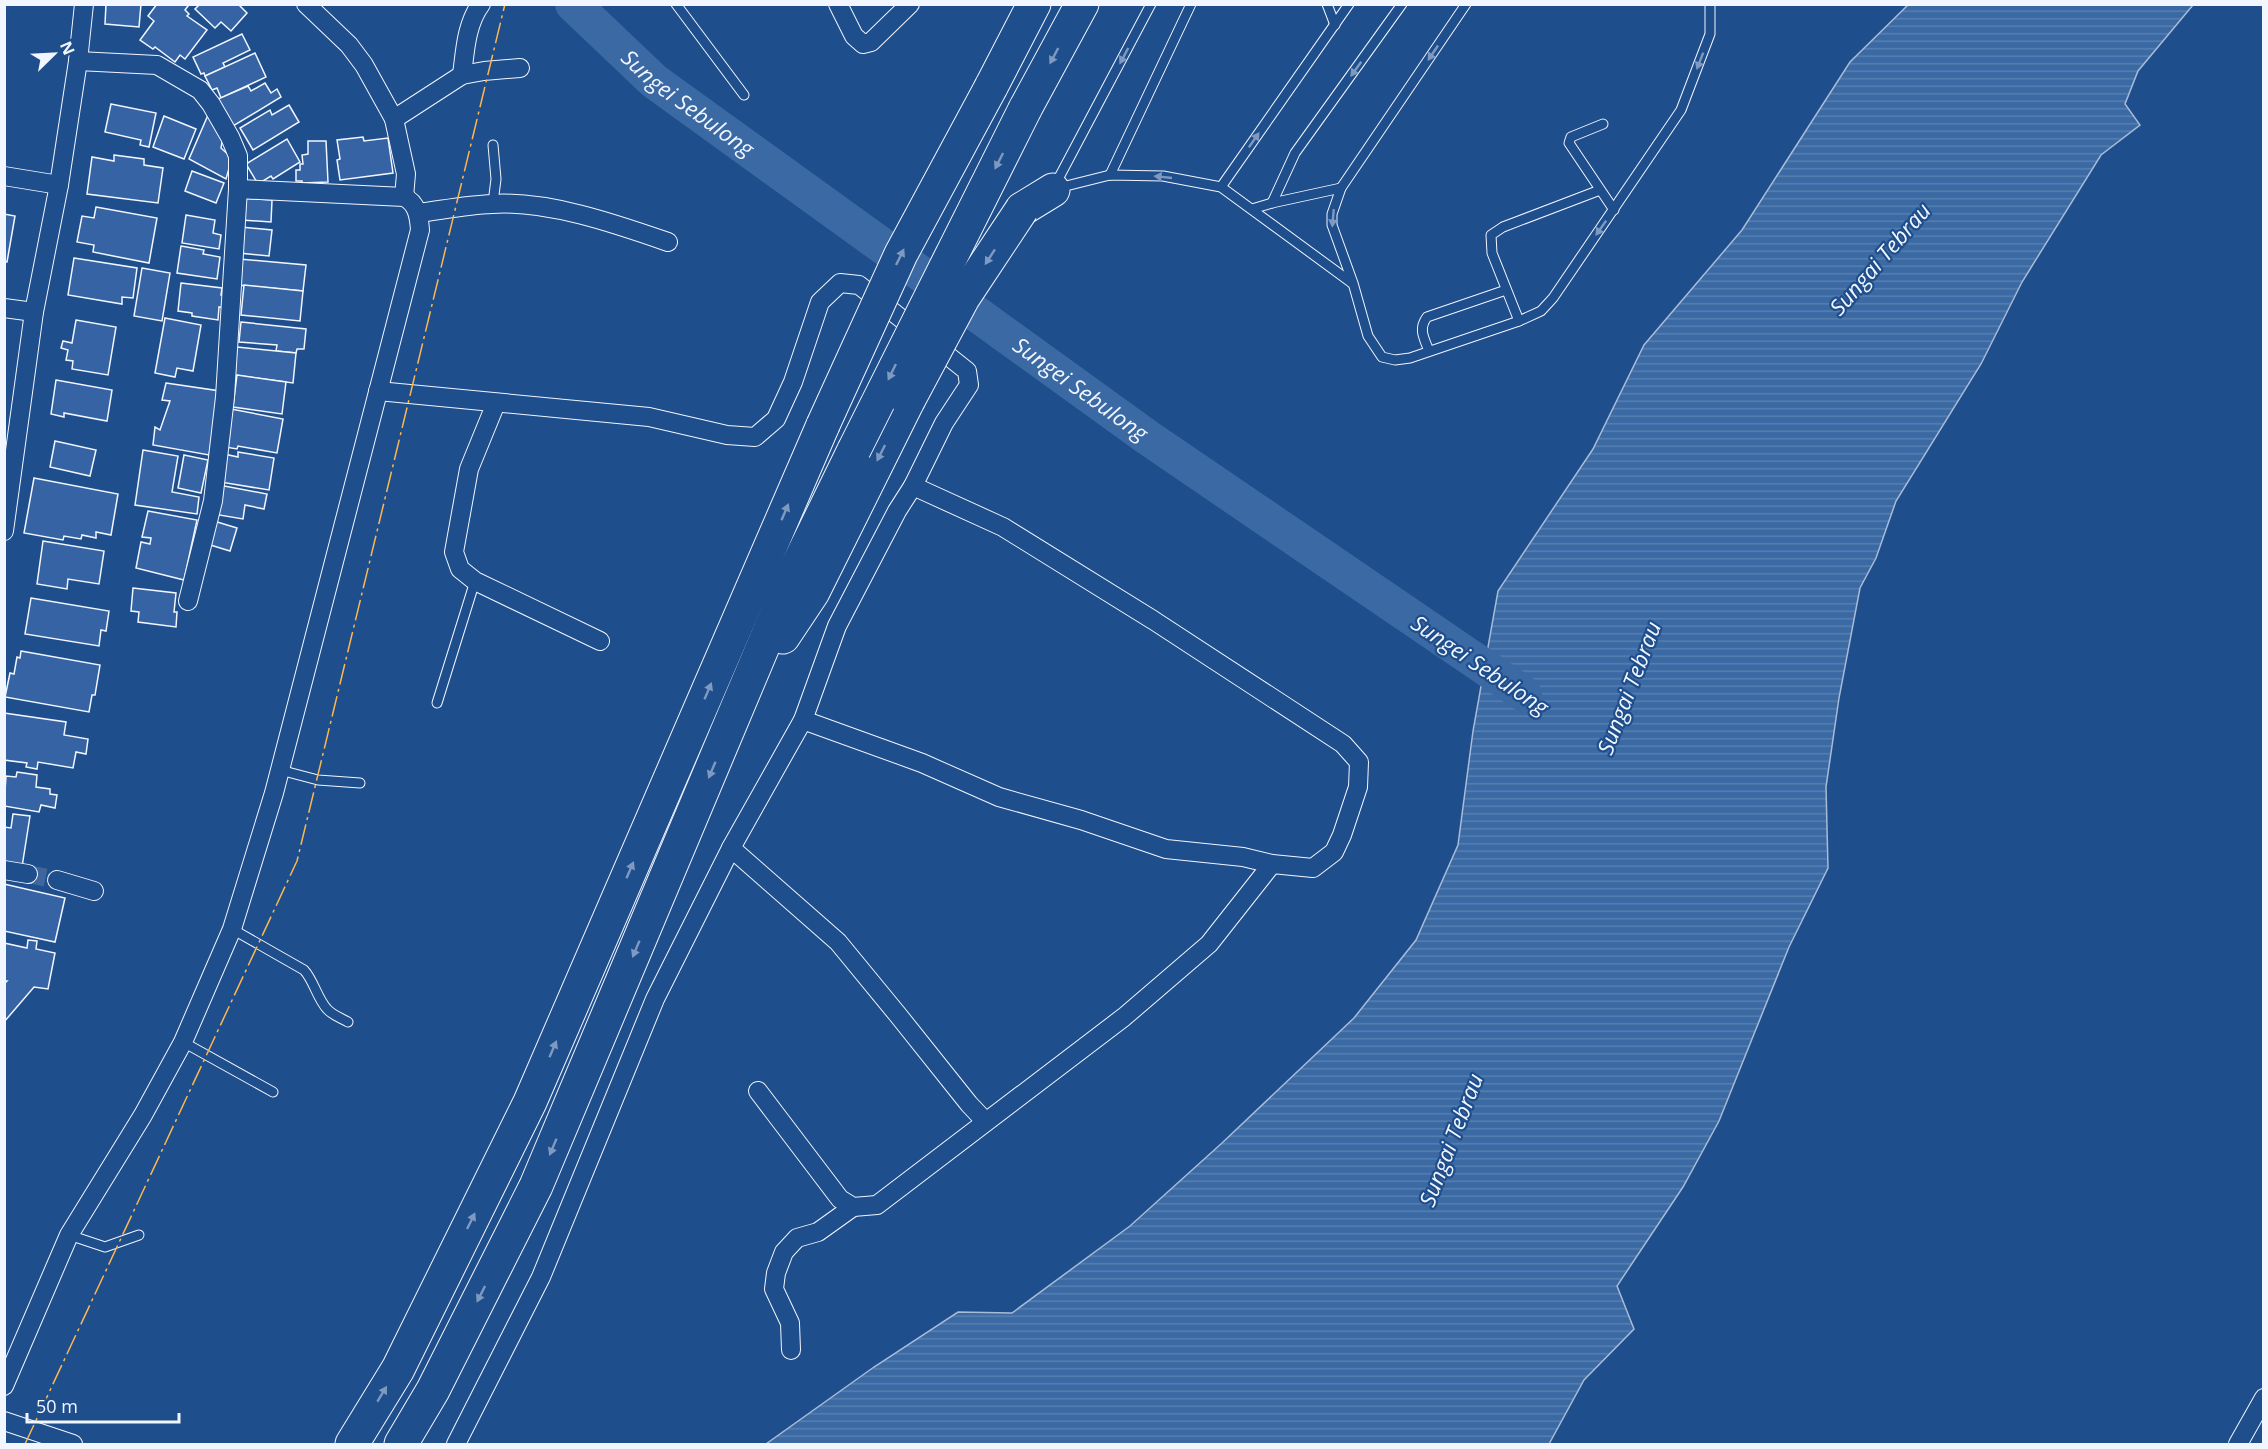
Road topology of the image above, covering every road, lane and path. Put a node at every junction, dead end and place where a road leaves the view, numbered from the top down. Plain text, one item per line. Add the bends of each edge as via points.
1 (84, 4) edge
2 (306, 4) edge
3 (481, 4) edge
4 (675, 4) edge
5 (838, 4) edge
6 (910, 4) edge
7 (1035, 4) edge
8 (1082, 4) edge
9 (1151, 4) edge
10 (1191, 4) edge
11 (1327, 4) edge
12 (1349, 4) edge
13 (1402, 4) edge
14 (1466, 4) edge
15 (1710, 4) edge
16 (1335, 25) junction
17 (78, 61) junction
18 (520, 68) dead end
19 (462, 75) junction
20 (744, 95) dead end
21 (394, 118) junction
22 (1603, 124) dead end
23 (493, 145) dead end
24 (1110, 175) junction
25 (4, 177) edge
26 (59, 185) junction
27 (1221, 188) junction
28 (1341, 188) junction
29 (238, 189) junction
30 (1053, 190) junction
31 (1600, 190) junction
32 (404, 197) junction
33 (493, 203) junction
34 (1272, 203) junction
35 (1252, 209) junction
36 (1614, 210) junction
37 (418, 213) junction
38 (668, 242) dead end
39 (1353, 283) junction
40 (1506, 290) junction
41 (4, 308) edge
42 (34, 312) junction
43 (1519, 321) junction
44 (1429, 351) junction
45 (378, 391) junction
46 (496, 403) junction
47 (913, 486) junction
48 (5, 528) edge
49 (475, 581) junction
50 (188, 602) dead end
51 (600, 641) dead end
52 (743, 696) junction
53 (437, 703) dead end
54 (803, 720) junction
55 (280, 770) junction
56 (360, 783) dead end
57 (731, 848) junction
58 (1272, 864) junction
59 (4, 870) edge
60 (28, 874) tunnel mouth
61 (57, 880) tunnel mouth
62 (94, 891) dead end
63 (232, 929) junction
64 (348, 1022) dead end
65 (183, 1042) junction
66 (758, 1091) dead end
67 (273, 1092) dead end
68 (985, 1121) junction
69 (853, 1207) junction
70 (139, 1235) dead end
71 (63, 1247) junction
72 (791, 1350) dead end
73 (4, 1386) edge
74 (2264, 1398) edge
75 (4, 1421) edge
76 (73, 1444) edge
77 (352, 1444) edge
78 (401, 1444) edge
79 (456, 1444) edge
80 (2238, 1444) edge

1 - 17 street
2 - 21 street via 349,45
3 - 19 street via 467,34
4 - 20 lane
5 - 6 street via 854,36 863,44 871,42
77 -> 7 highway, bridge via 398,1369 530,1102 901,254
8 -> 52 highway, bridge via 793,574
9 -> 30 lane
10 - 24 lane
11 - 16 lane
12 - 16 lane
13 -> 34 lane via 1295,153
14 -> 28 lane
15 -> 36 lane via 1710,34 1681,110
27 -> 16 lane
17 - 26 street
17 - 29 street via 157,65 200,90 238,156
18 - 19 street
19 - 21 street
21 - 32 street via 406,174
22 - 31 lane via 1571,137 1569,143
23 - 33 lane
27 -> 24 lane via 1163,176
24 - 30 lane
25 - 26 street
26 - 42 street
27 - 35 lane
28 - 34 lane
28 -> 39 lane via 1332,225
29 - 32 street
29 - 50 street via 225,397 213,501
30 -> 52 highway, bridge via 1022,208 963,298 813,592
31 - 36 lane
31 - 40 lane via 1491,235 1492,253
32 - 37 street
33 - 37 street
33 - 38 street via 602,219
34 - 35 lane
35 - 39 lane
36 -> 43 lane via 1553,298 1540,311
37 - 45 street via 420,230
39 - 44 lane via 1368,336 1383,357 1395,360
40 - 43 lane
40 - 44 lane via 1427,317 1421,332
41 - 42 street
42 - 48 street
43 - 44 lane
45 - 46 street
45 - 55 street
46 - 47 street via 649,417 727,435 755,437 776,419 793,382 819,302 840,283 860,285 967,371 969,385 944,423
46 - 49 street via 469,469 454,552 460,569
47 - 54 street via 837,626
47 - 58 street via 1003,527 1343,744 1359,762 1358,788 1335,852 1313,868
49 - 51 street
49 - 53 lane
52 -> 78 highway via 536,1186 433,1390
54 - 57 street
54 - 58 street via 922,763 999,797 1166,849
55 - 56 lane via 318,780
55 - 63 street
57 - 68 street via 838,942
57 - 79 street via 655,999 541,1277
58 - 68 street via 1209,944 1124,1017
59 - 60 street
61 - 62 street
63 - 64 lane via 304,970 329,1012
63 - 65 street
65 - 67 lane
65 - 71 street
66 - 69 street via 840,1199
68 - 69 street via 877,1205
69 - 72 street via 818,1232 797,1238 784,1252 774,1289 790,1323
70 - 71 lane via 105,1246
71 - 73 street
74 - 80 street
75 - 76 street

